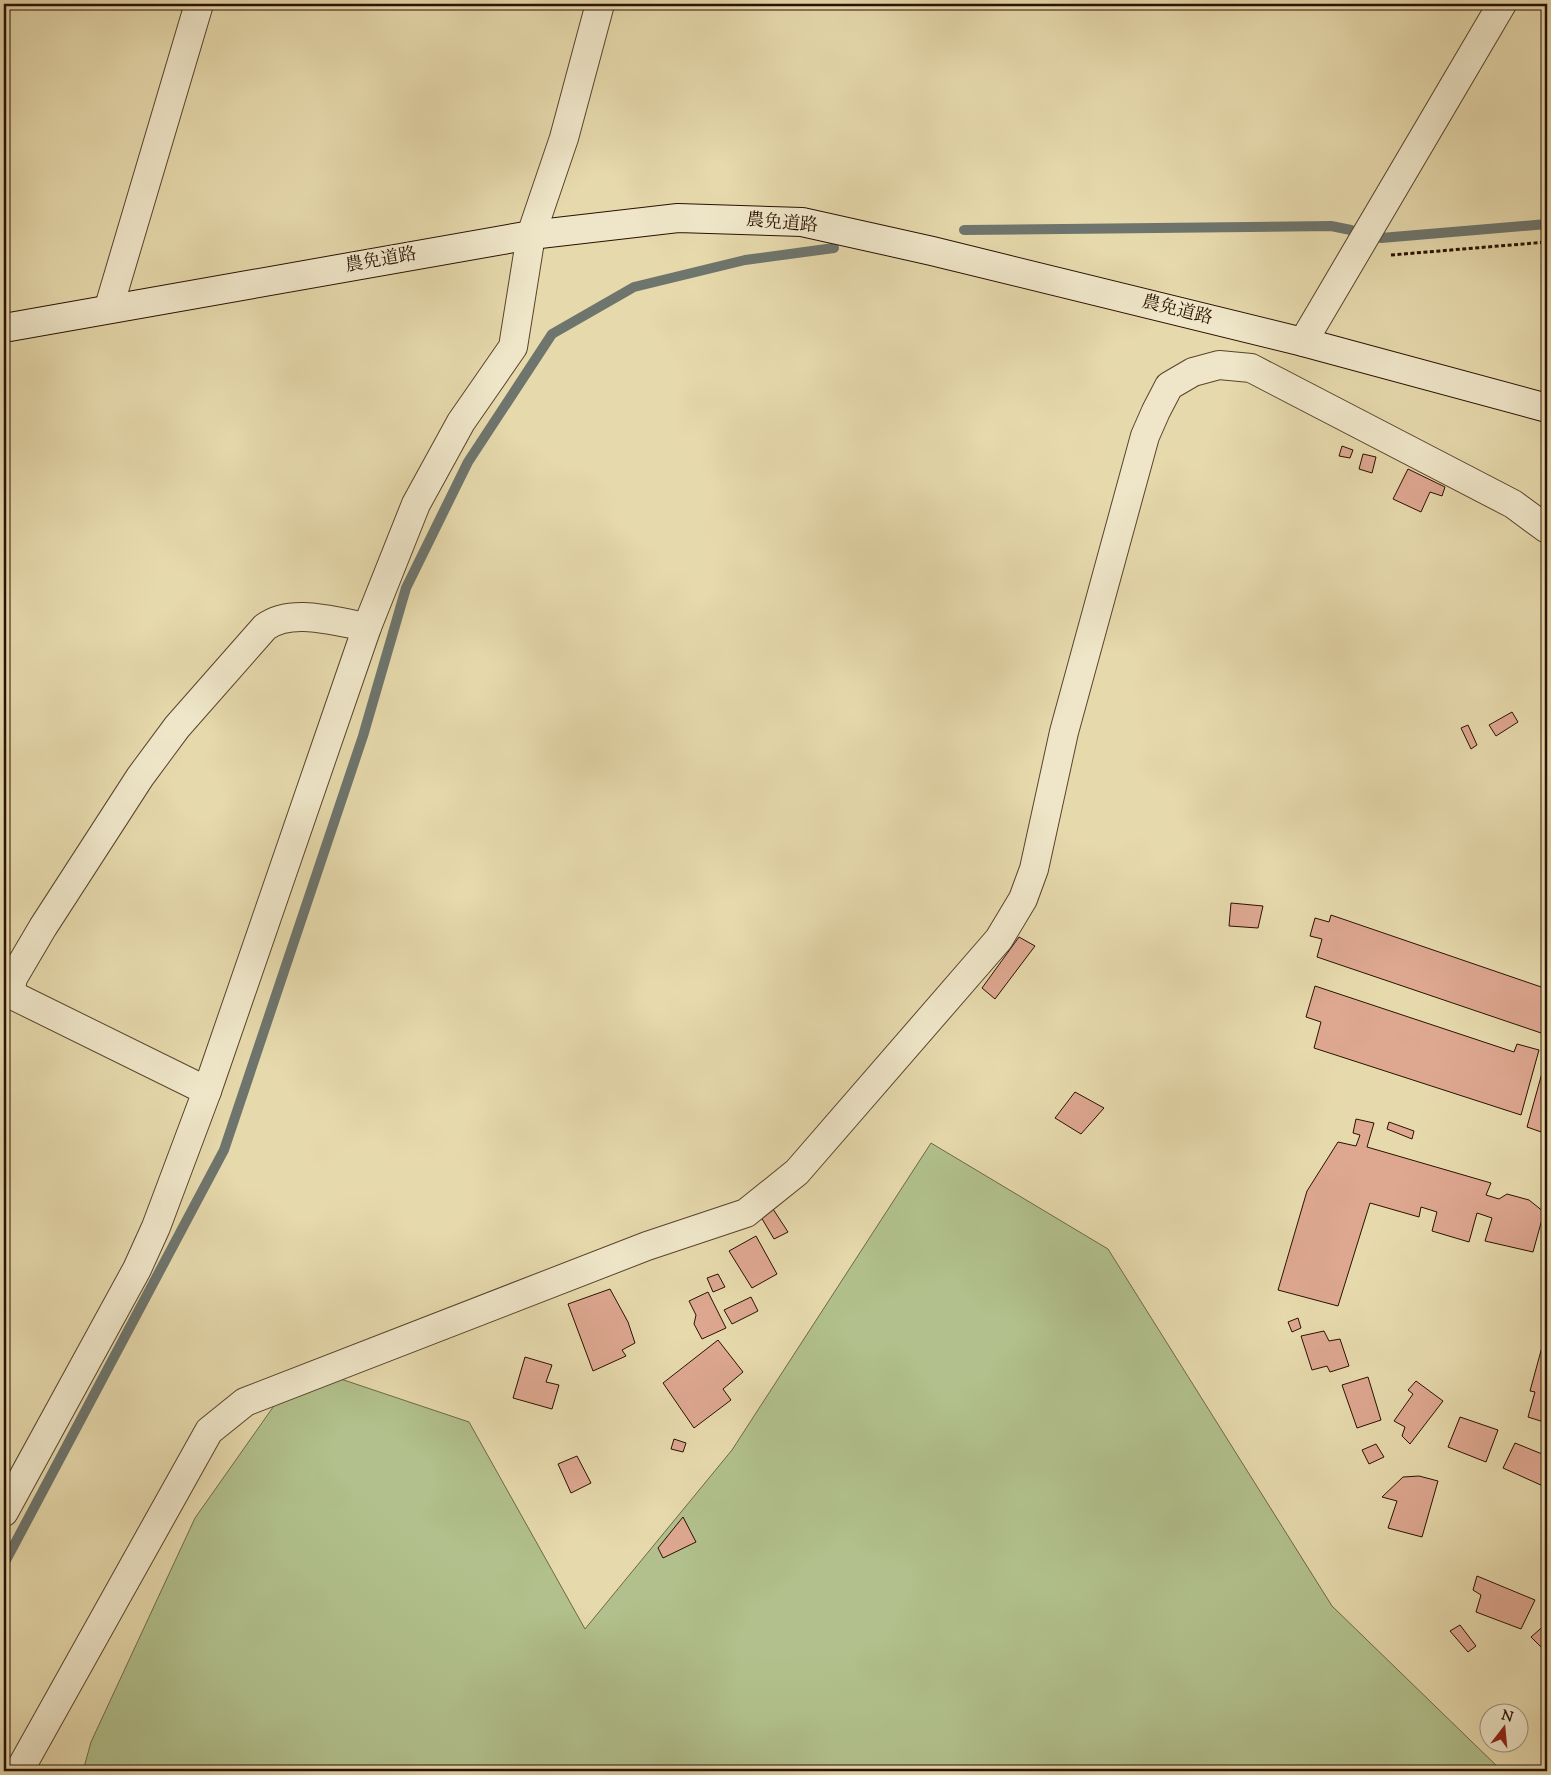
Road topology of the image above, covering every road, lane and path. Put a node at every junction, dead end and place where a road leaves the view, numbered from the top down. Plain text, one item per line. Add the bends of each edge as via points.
1 (200, 4) edge
2 (600, 4) edge
3 (1502, 4) edge
4 (531, 235) junction
5 (1547, 242) edge
6 (1354, 258) junction
7 (109, 307) junction
8 (4, 328) edge
9 (1254, 330) junction
10 (1303, 342) junction
11 (1251, 368) junction
12 (1547, 408) edge
13 (1547, 528) edge
14 (366, 627) junction
15 (7, 992) edge
16 (207, 1091) junction
17 (4, 1512) edge
18 (19, 1771) edge

1 - 7 street
2 - 4 street via 564,138
3 - 6 street
4 - 7 street, 農免道路
4 - 9 street, 農免道路 via 678,218 802,222
4 - 14 street via 513,347 461,422 416,504
5 - 6 path
6 - 10 street
7 - 8 street, 農免道路
9 - 10 street, 農免道路
9 - 11 street
10 - 12 street, 農免道路
11 - 13 street via 1513,504
11 - 18 street via 1219,365 1193,372 1170,386 1145,436 1064,732 1034,869 1023,899 999,939 797,1172 746,1213 647,1246 245,1402 209,1431
14 - 15 street via 296,617 275,620 265,627 177,727 140,777 43,927
14 - 16 street
15 - 16 street
16 - 17 street via 137,1269

